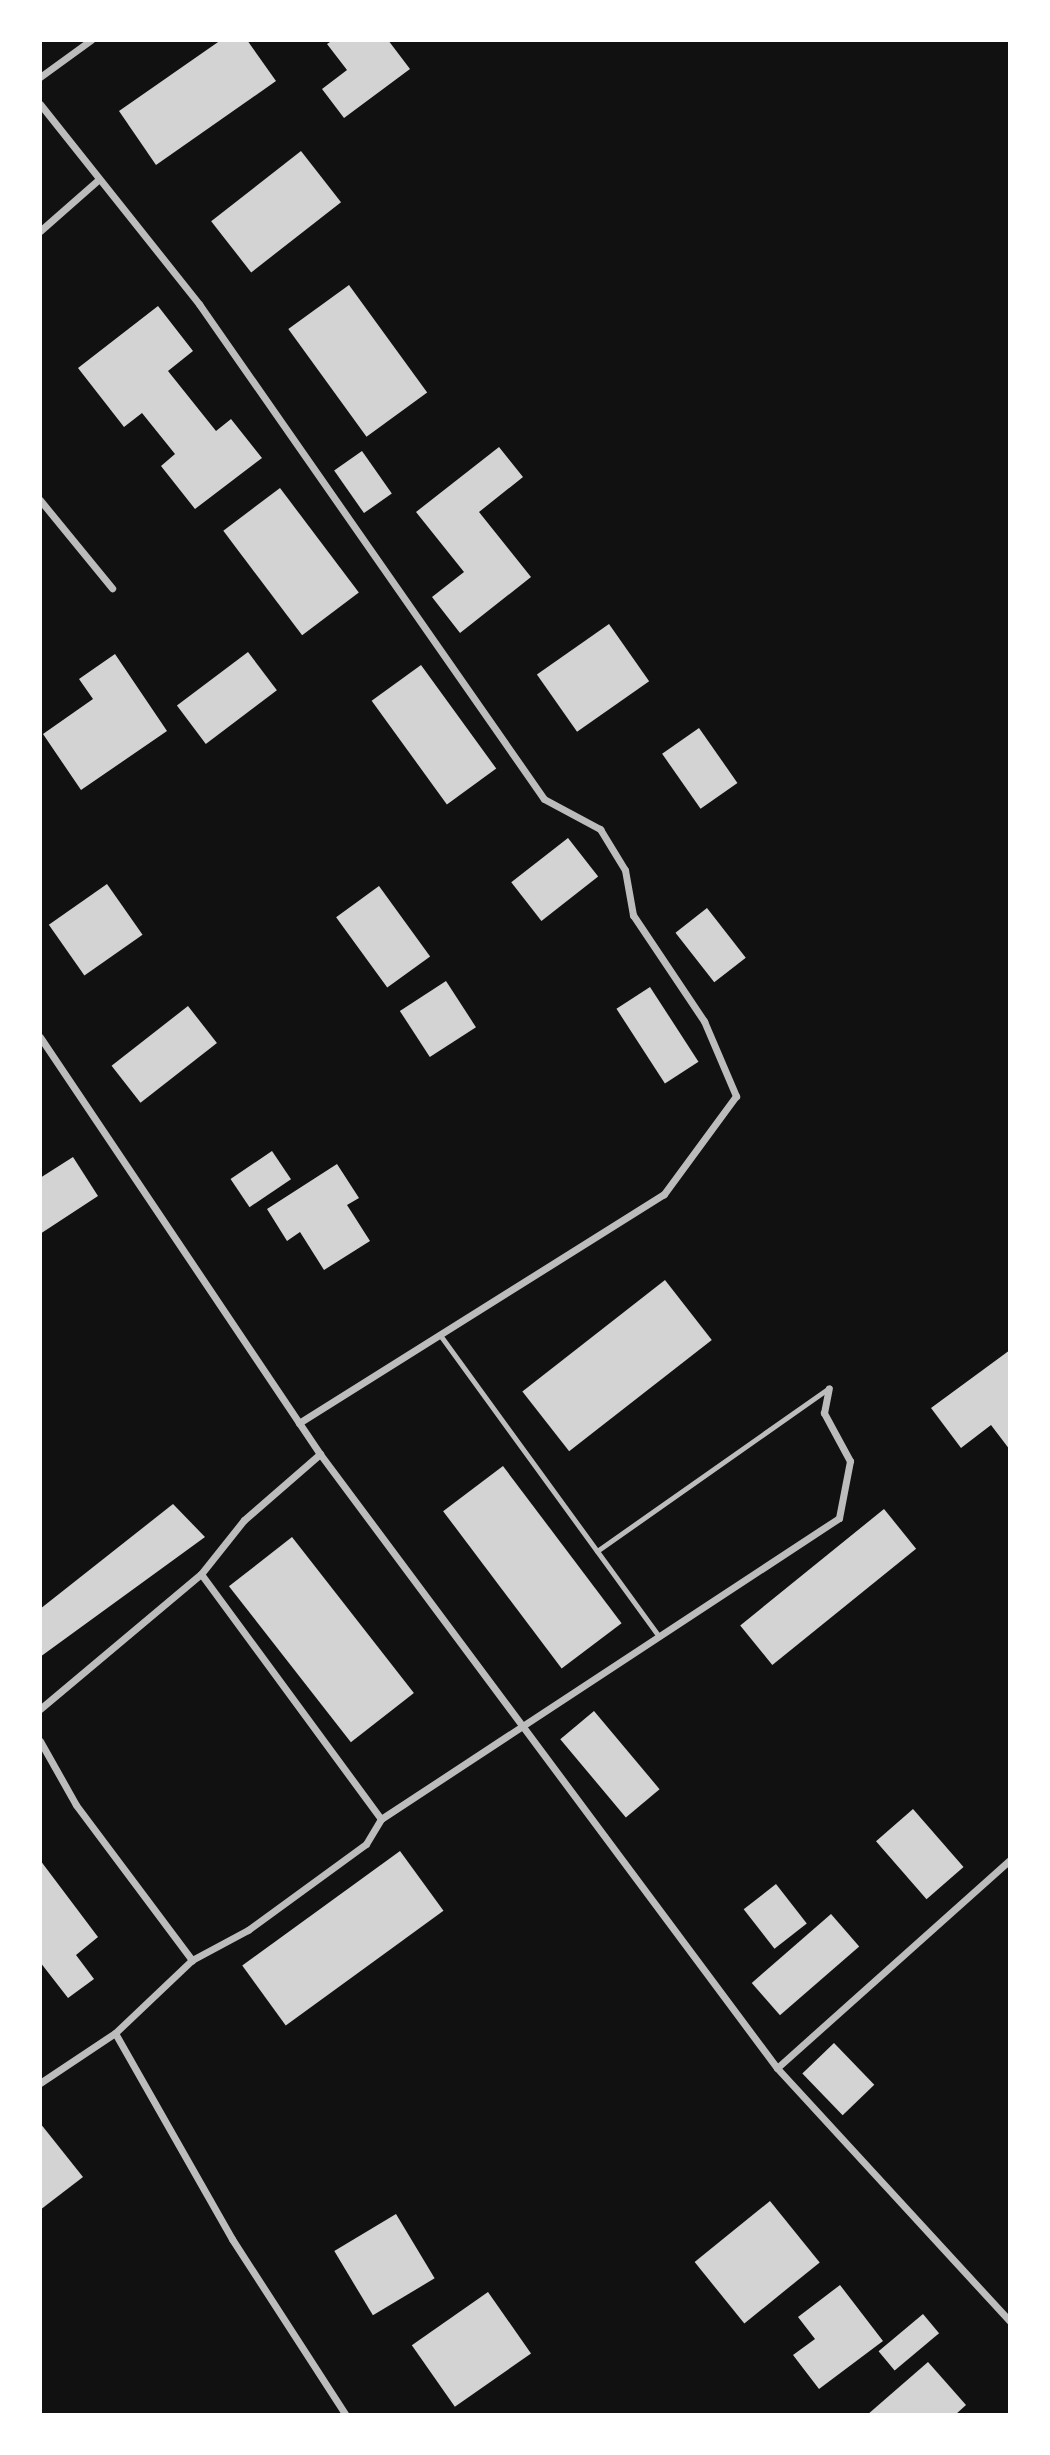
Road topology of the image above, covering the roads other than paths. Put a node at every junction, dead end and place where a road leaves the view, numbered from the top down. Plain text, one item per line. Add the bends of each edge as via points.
1 (91, 40) edge
2 (40, 77) edge
3 (40, 104) edge
4 (99, 180) junction
5 (40, 230) edge
6 (40, 499) edge
7 (112, 588) dead end
8 (40, 1037) edge
9 (440, 1335) junction
10 (829, 1388) joint
11 (299, 1423) junction
12 (320, 1454) junction
13 (597, 1551) junction
14 (201, 1574) junction
15 (659, 1636) junction
16 (40, 1709) edge
17 (523, 1727) junction
18 (40, 1741) edge
19 (380, 1819) junction
20 (1010, 1860) edge
21 (192, 1960) junction
22 (115, 2033) junction
23 (778, 2068) junction
24 (40, 2082) edge
25 (1010, 2321) edge
26 (346, 2415) edge

1 - 2 street
3 - 4 street
4 - 5 street
4 - 9 street via 199,304 544,799 600,829 625,870 634,915 704,1021 736,1096 664,1194
6 - 7 street
8 - 11 street
9 - 11 street
9 - 13 lane
10 - 13 lane
10 - 15 street via 824,1412 850,1461 839,1518
11 - 12 street
12 - 14 street via 244,1520
12 - 17 street
13 - 15 lane
14 - 16 street
14 - 19 street
15 - 17 street
17 - 19 street
17 - 23 street
18 - 21 street via 76,1805
19 - 21 street via 366,1844 248,1930
20 - 23 street
21 - 22 street
22 - 24 street
22 - 26 street via 232,2239
23 - 25 street

